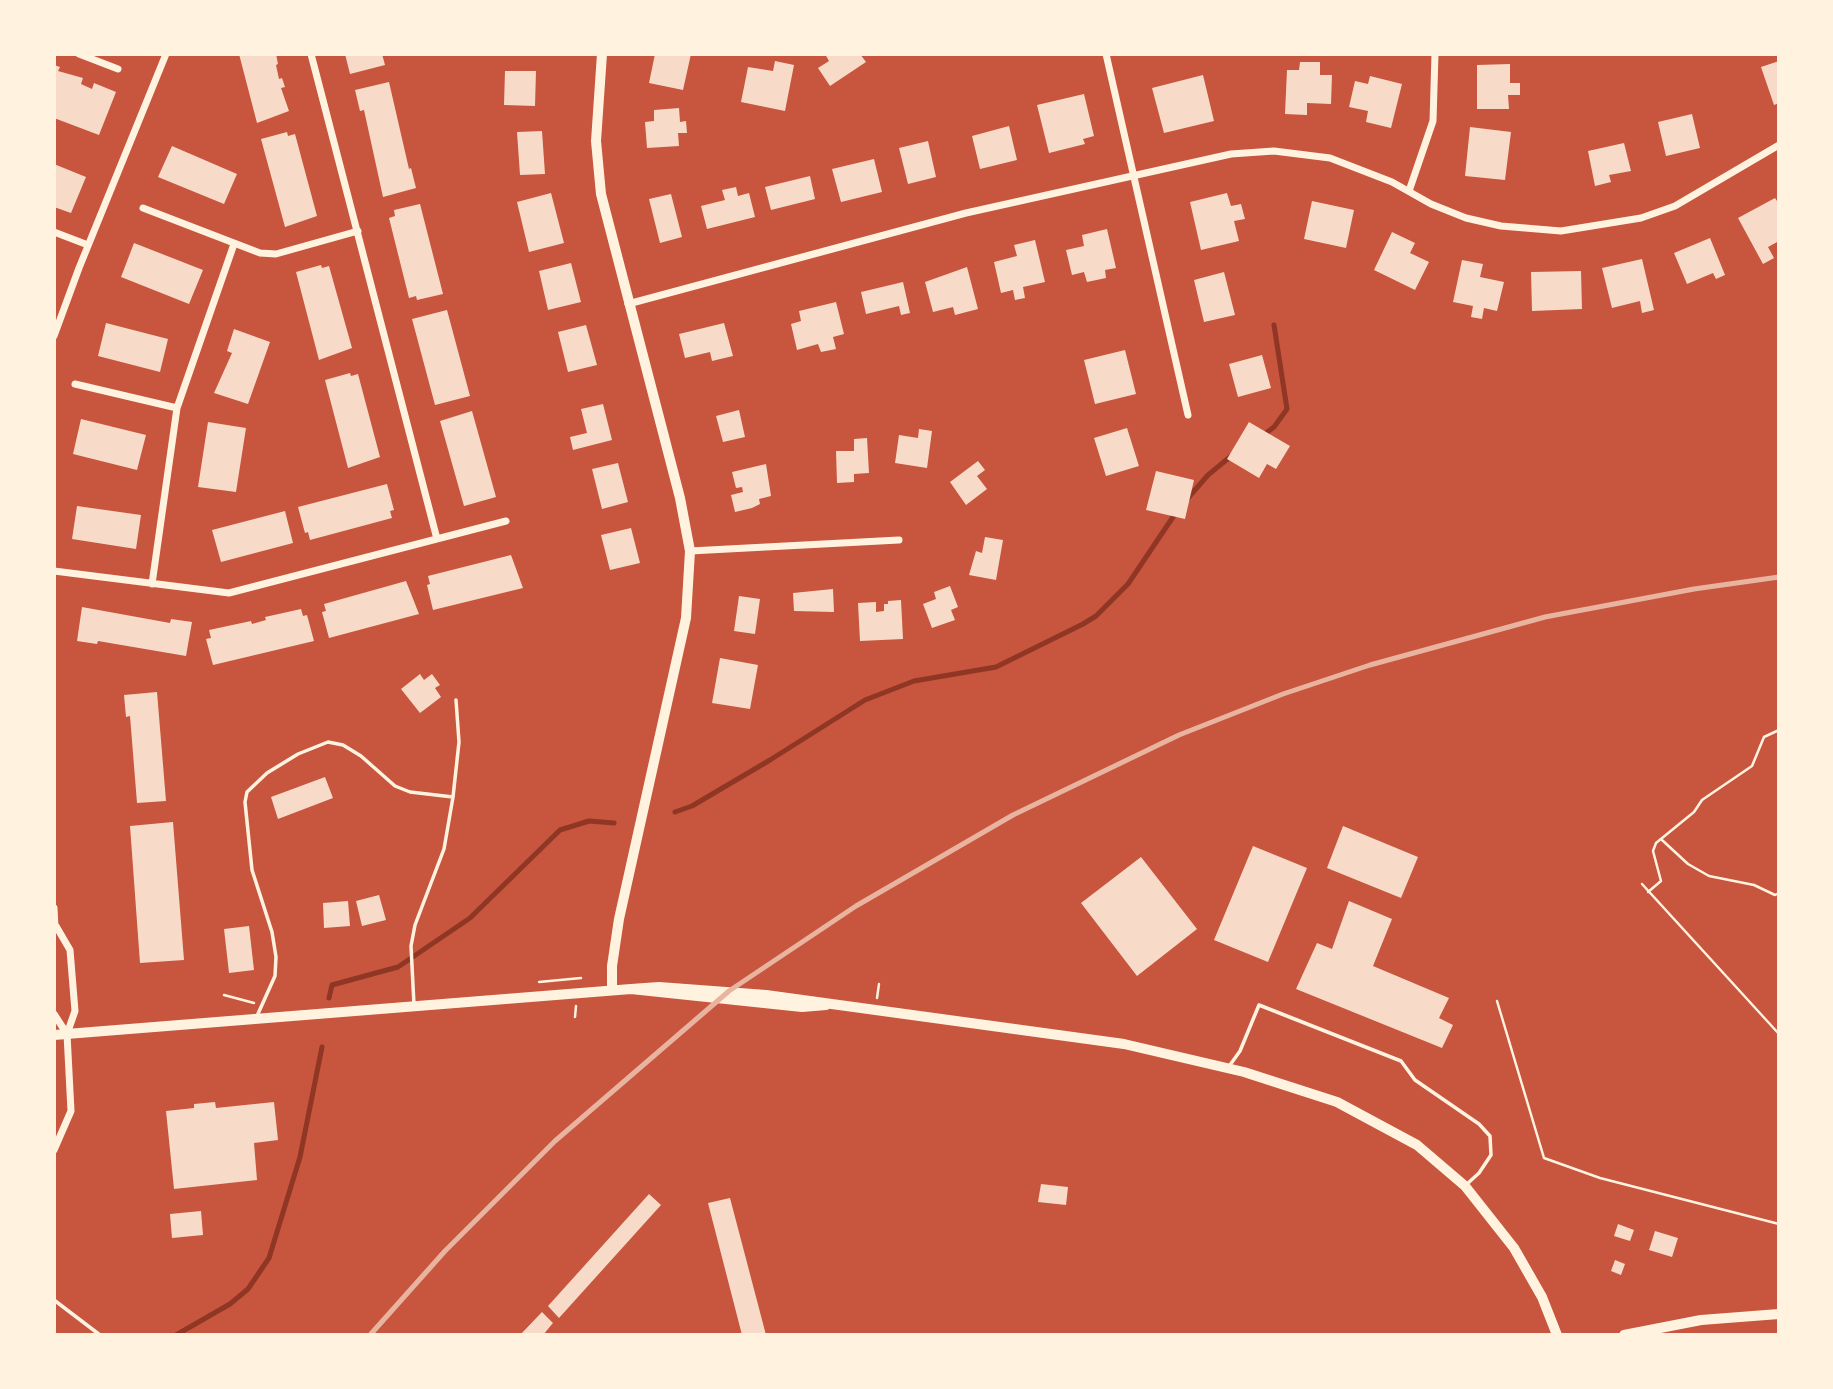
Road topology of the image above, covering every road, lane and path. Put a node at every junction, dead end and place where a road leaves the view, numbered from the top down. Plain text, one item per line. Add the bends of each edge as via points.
1 (79, 54) edge
2 (166, 54) edge
3 (311, 54) edge
4 (602, 54) edge
5 (1106, 54) edge
6 (1435, 54) edge
7 (118, 69) dead end
8 (1779, 145) edge
9 (1133, 175) junction
10 (1409, 191) junction
11 (143, 208) dead end
12 (358, 231) junction
13 (54, 232) edge
14 (234, 243) junction
15 (88, 244) junction
16 (628, 304) junction
17 (54, 336) edge
18 (75, 384) dead end
19 (177, 408) junction
20 (1188, 415) dead end
21 (506, 521) dead end
22 (437, 539) junction
23 (899, 540) dead end
24 (690, 551) junction
25 (54, 571) edge
26 (152, 584) junction
27 (456, 700) dead end
28 (1779, 730) edge
29 (453, 797) junction
30 (1661, 838) junction
31 (1642, 884) dead end
32 (1648, 892) junction
33 (1779, 893) edge
34 (54, 908) edge
35 (55, 928) edge
36 (879, 986) dead end
37 (612, 989) junction
38 (878, 996) dead end
39 (576, 1001) dead end
40 (1497, 1001) dead end
41 (414, 1007) junction
42 (54, 1014) edge
43 (575, 1017) dead end
44 (254, 1021) junction
45 (67, 1034) junction
46 (1779, 1034) edge
47 (54, 1035) edge
48 (1228, 1068) junction
49 (54, 1150) edge
50 (1465, 1186) junction
51 (1779, 1224) edge
52 (54, 1300) edge
53 (1779, 1314) edge
54 (100, 1335) edge
55 (1557, 1335) edge
56 (1625, 1335) edge

1 - 7 street
2 - 15 street
3 - 12 street
4 - 16 street via 596,105 597,171
5 - 9 street
6 - 10 street via 1433,121
8 - 10 street via 1675,206 1641,218 1561,231 1466,218
9 - 10 street via 1231,154 1274,151 1330,158
9 - 16 street via 966,213
9 - 20 street
11 - 14 street
12 - 14 street via 276,254
12 - 22 street
13 - 15 street
14 - 19 street
15 - 17 street
16 - 24 street
18 - 19 street
19 - 26 street
21 - 22 street
22 - 26 street via 229,593
23 - 24 street
24 - 37 street via 686,618 620,919
25 - 26 street
27 - 29 lane via 459,742
28 - 30 path via 1764,737 1752,766 1702,800
29 - 41 lane via 444,849 411,946
29 - 44 lane via 395,786 352,750 328,742 298,754 254,782 245,802 252,870 276,957 275,976
30 - 32 path via 1653,851 1661,881
30 - 33 path via 1688,864 1709,876
31 - 32 path
32 - 46 path
34 - 35 street
35 - 45 street via 70,950 75,1011
36 - 38 path
37 - 41 street
37 - 48 street via 691,988 805,1000 1124,1044
39 - 43 path
40 - 51 path via 1544,1158 1600,1178
41 - 44 street
42 - 45 street
44 - 45 street
45 - 47 street
45 - 49 street via 71,1111
48 - 50 street via 1370,1117 1418,1144
48 - 50 lane via 1259,1005 1401,1061 1415,1080 1479,1124 1489,1136 1491,1155
50 - 55 street via 1514,1248
52 - 54 lane
53 - 56 street via 1701,1320

